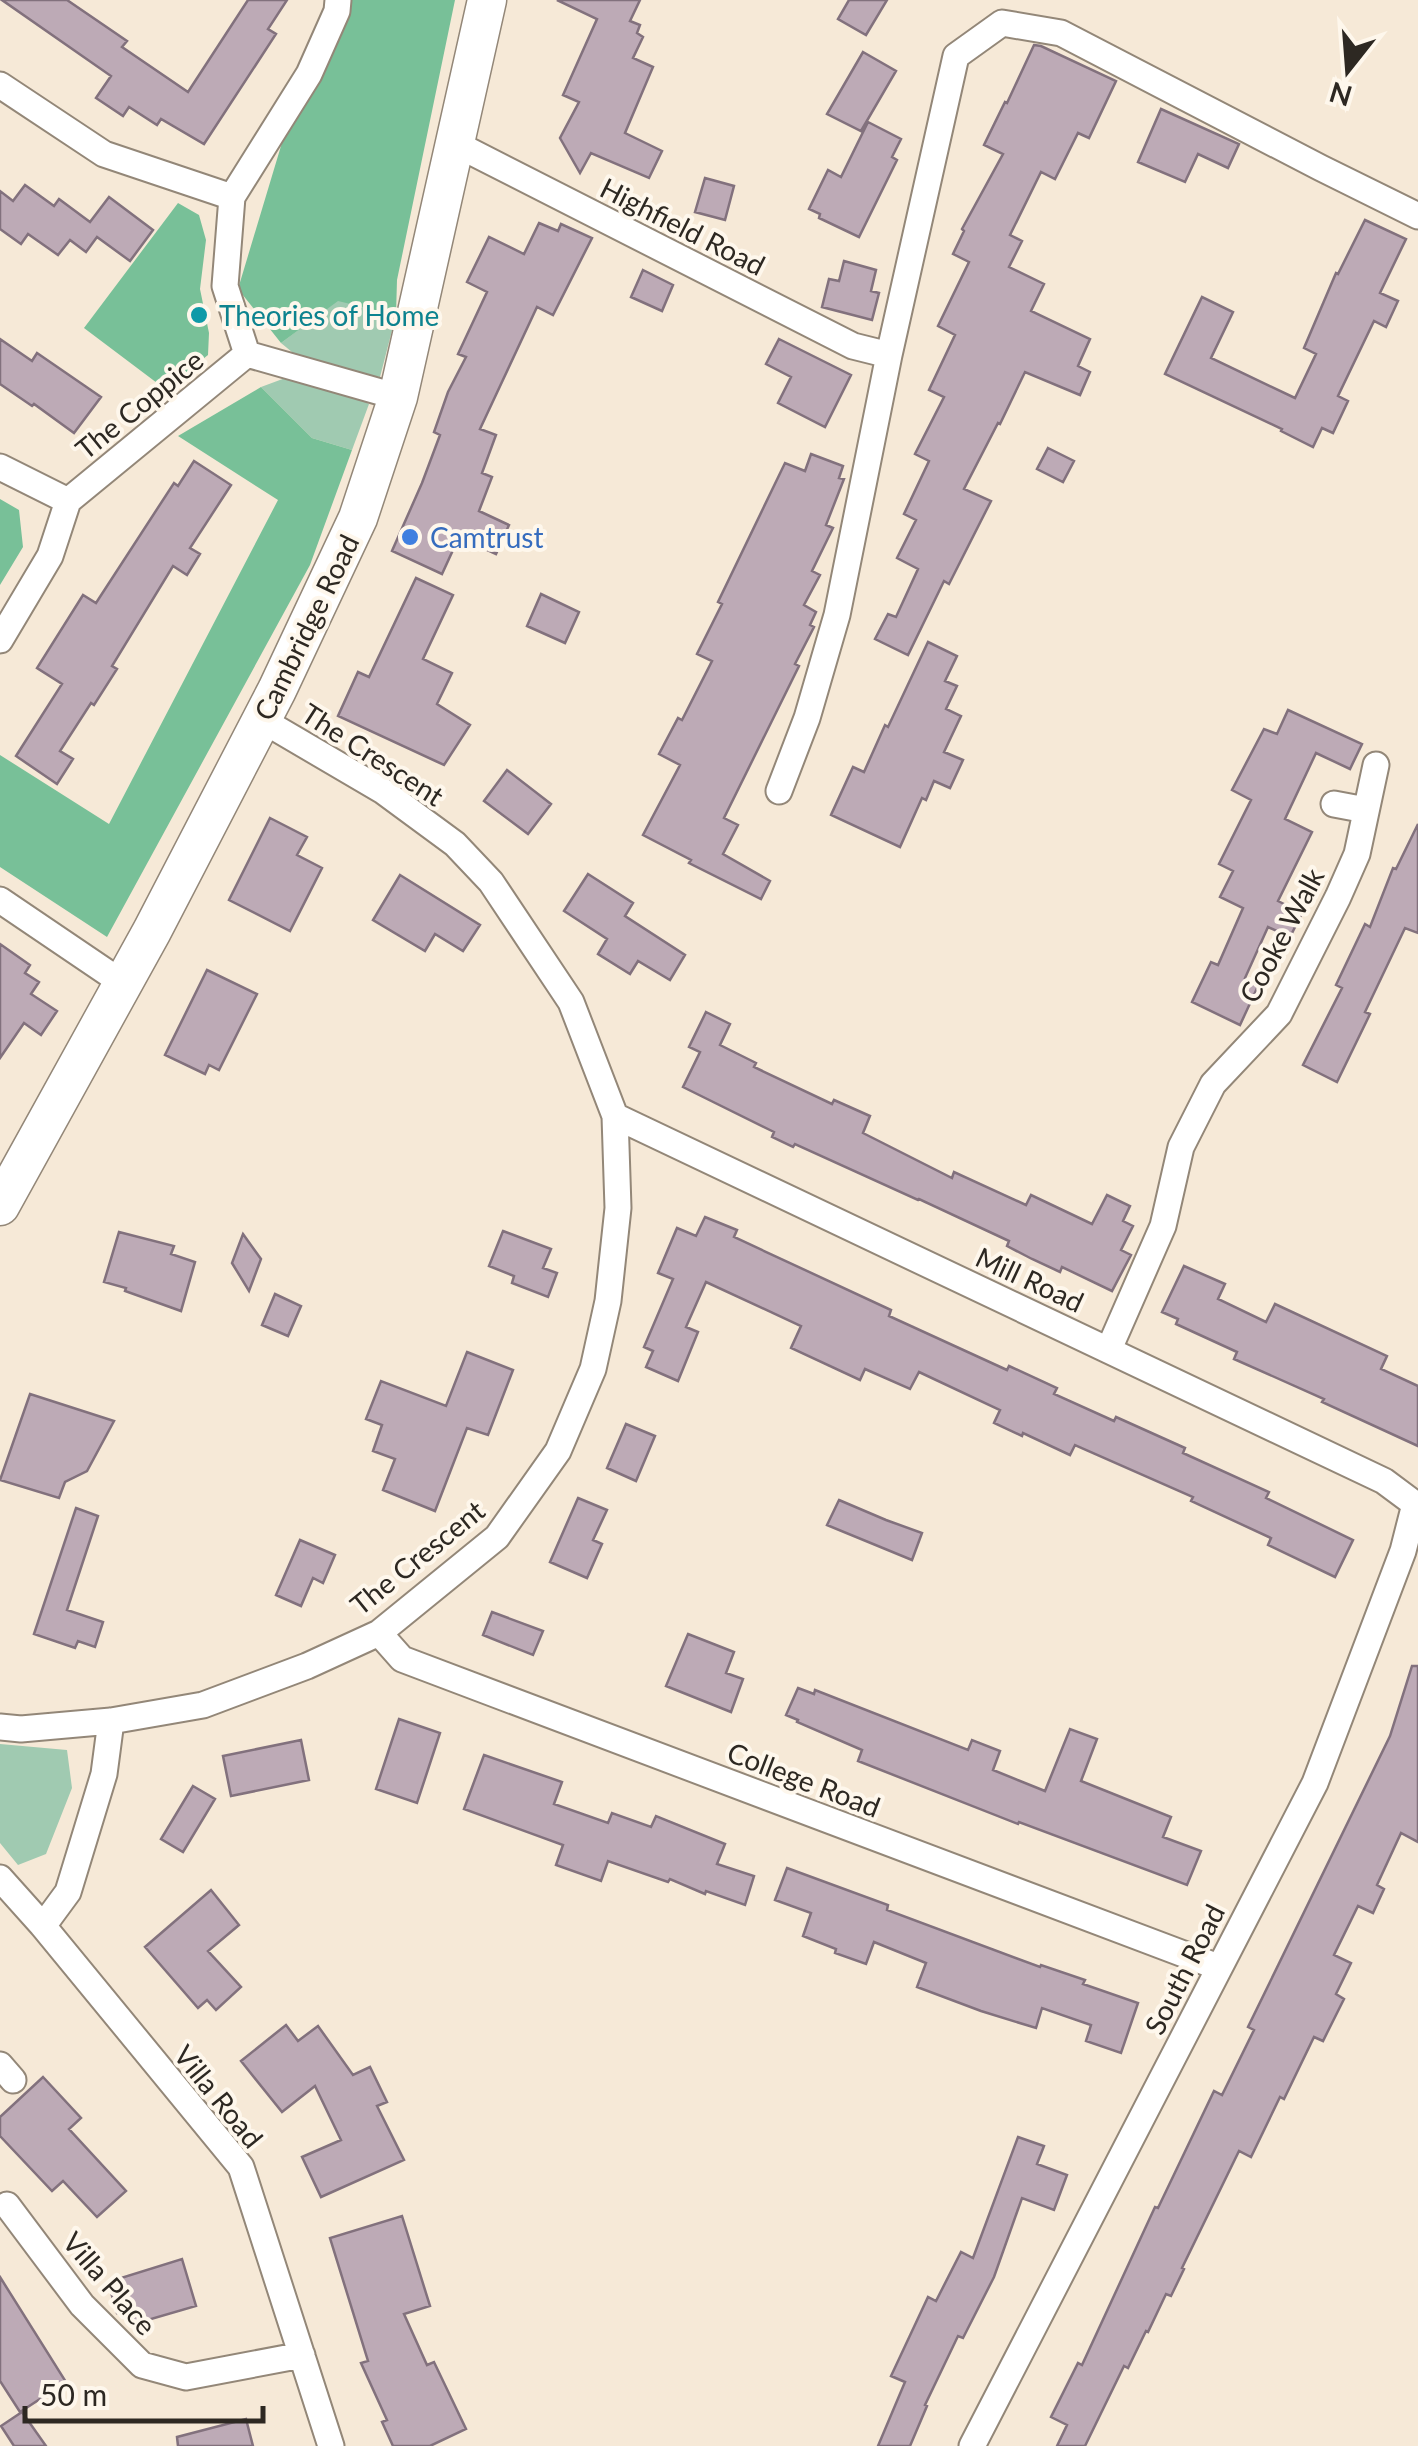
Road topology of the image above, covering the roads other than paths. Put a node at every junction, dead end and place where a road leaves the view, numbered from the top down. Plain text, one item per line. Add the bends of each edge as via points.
1 (338, 0) edge
2 (487, 0) edge
3 (0, 85) edge
4 (454, 143) junction
5 (232, 197) junction
6 (1418, 216) edge
7 (247, 354) junction
8 (889, 355) junction
9 (398, 398) junction
10 (0, 467) edge
11 (68, 501) junction
12 (0, 640) edge
13 (262, 720) junction
14 (1376, 765) dead end
15 (780, 792) dead end
16 (1334, 804) dead end
17 (1366, 810) junction
18 (0, 900) edge
19 (124, 984) junction
20 (615, 1116) junction
21 (0, 1206) edge
22 (1109, 1349) junction
23 (1415, 1504) joint
24 (379, 1633) junction
25 (111, 1721) junction
26 (0, 1726) edge
27 (0, 1878) edge
28 (43, 1926) junction
29 (1218, 1967) junction
30 (7, 2206) dead end
31 (302, 2355) junction
32 (330, 2446) edge
33 (972, 2446) edge

1 - 5 street, The Coppice via 308,74
2 - 4 street, Cambridge Road
3 - 5 street via 104,154
4 - 8 street, Highfield Road via 853,346
4 - 9 street, Cambridge Road
5 - 7 street, The Coppice via 225,286
6 - 8 street via 1061,33 1002,22 956,56
7 - 9 street, The Coppice
7 - 11 street, The Coppice
8 - 15 street via 837,615
9 - 13 street, Cambridge Road via 358,518
10 - 11 street
11 - 12 street via 50,556
13 - 19 street, Cambridge Road
13 - 20 street, The Crescent via 383,790 455,844 491,882 571,1002
14 - 17 street, Cooke Walk
16 - 17 street
17 - 22 street, Cooke Walk via 1357,854 1279,1014 1213,1084 1181,1147 1163,1226
18 - 19 street
19 - 21 street, Cambridge Road
20 - 22 street, Mill Road
20 - 24 street, The Crescent via 618,1208 608,1301 593,1369 558,1452 497,1536
22 - 23 street, Mill Road via 1384,1482
23 - 29 street, South Road via 1315,1783
24 - 25 street, The Crescent via 203,1705
24 - 29 street, College Road via 402,1660
25 - 26 street, The Crescent
25 - 28 street via 104,1774 68,1892
27 - 28 street, Villa Road
28 - 31 street, Villa Road via 240,2168
29 - 33 street, South Road
30 - 31 street, Villa Place via 82,2305 142,2365 186,2377
31 - 32 street, Villa Road

